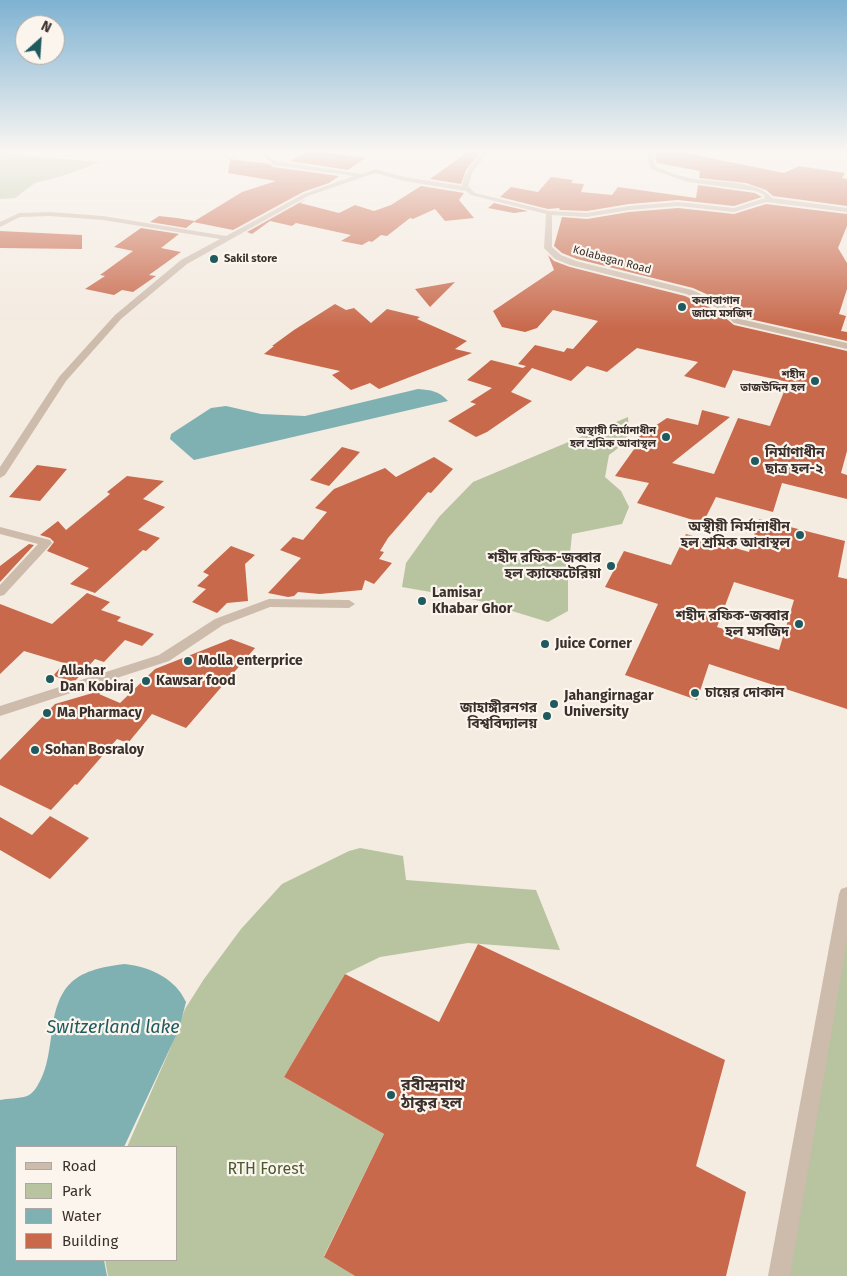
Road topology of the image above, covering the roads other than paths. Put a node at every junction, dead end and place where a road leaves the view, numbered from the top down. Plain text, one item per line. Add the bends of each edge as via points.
1 (280, 211) edge
2 (539, 211) edge
3 (614, 211) edge
4 (549, 213) junction
5 (0, 225) edge
6 (225, 238) junction
7 (828, 342) junction
8 (847, 346) edge
9 (847, 351) edge
10 (0, 475) edge
11 (0, 530) edge
12 (0, 592) edge
13 (349, 604) dead end
14 (0, 711) edge
15 (847, 894) edge
16 (779, 1276) edge

1 - 6 street
2 - 4 street
3 - 4 street via 587,215
4 - 7 street, Kolabagan Road via 548,248 558,257 689,292 720,306 737,321
5 - 6 street via 19,215 50,214 102,218
6 - 10 street via 184,262 118,317 62,379
7 - 8 street, Kolabagan Road
7 - 9 street
11 - 12 street via 46,543
13 - 14 street via 269,603 219,622 164,658
15 - 16 street

